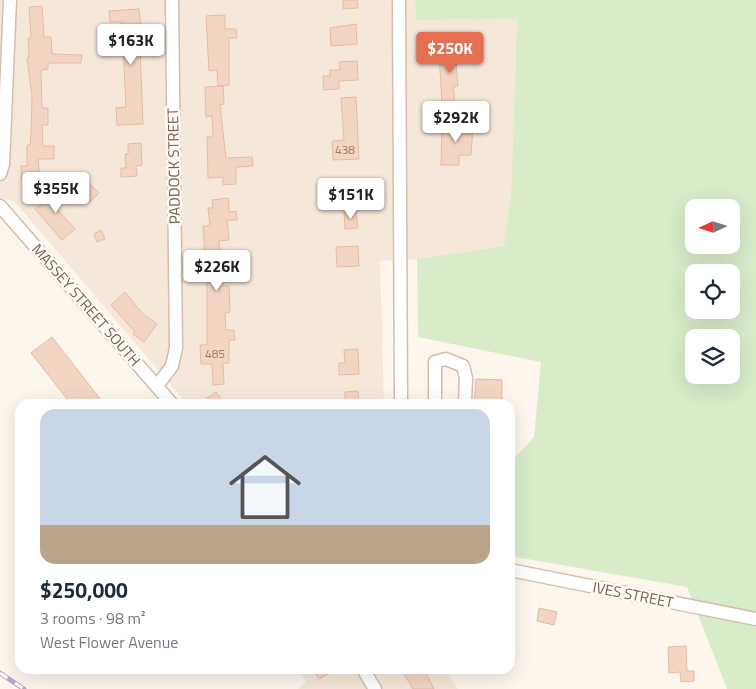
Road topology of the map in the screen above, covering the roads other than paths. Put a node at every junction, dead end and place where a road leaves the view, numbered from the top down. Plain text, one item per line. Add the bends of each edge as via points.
1 (10, 0) edge
2 (172, 0) edge
3 (399, 0) edge
4 (0, 174) edge
5 (0, 206) edge
6 (157, 386) junction
7 (168, 399) edge
8 (401, 399) edge
9 (435, 399) edge
10 (465, 399) edge
11 (515, 571) edge
12 (756, 619) edge
13 (366, 674) edge
14 (375, 689) edge

1 - 4 street
2 - 6 street, PADDOCK STREET via 176,348 172,366
3 - 8 street
5 - 6 street, MASSEY STREET SOUTH
6 - 7 street, MASSEY STREET SOUTH
9 - 10 street via 435,362 446,359 463,366
11 - 12 street, IVES STREET
13 - 14 street

